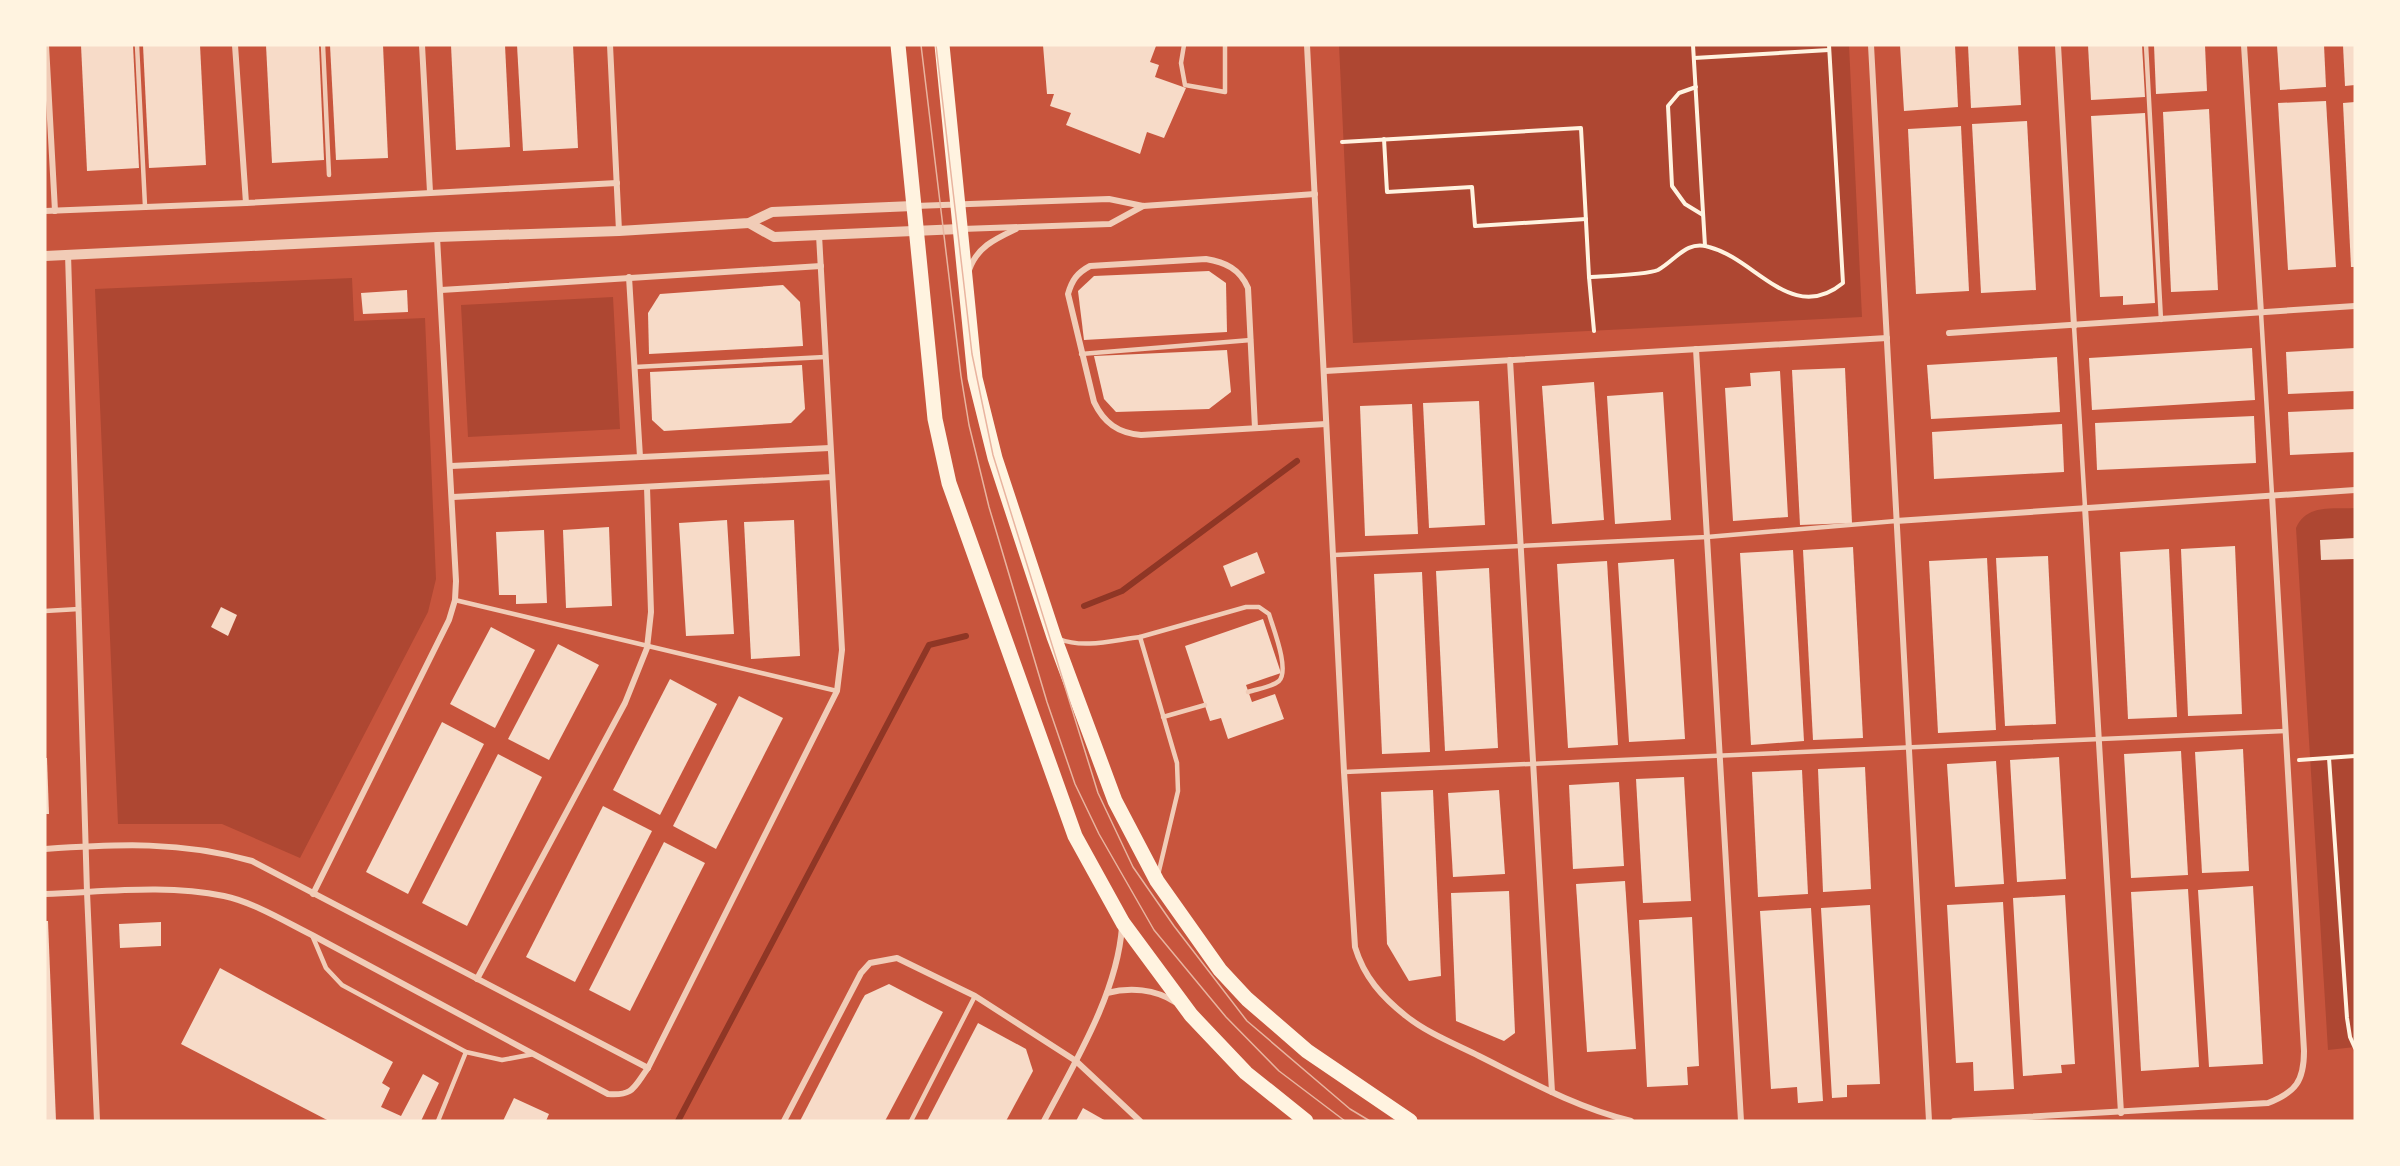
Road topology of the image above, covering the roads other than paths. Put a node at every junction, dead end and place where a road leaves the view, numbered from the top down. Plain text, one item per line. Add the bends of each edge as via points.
1 (46, 45) edge
2 (137, 45) edge
3 (235, 45) edge
4 (323, 45) edge
5 (422, 45) edge
6 (610, 45) edge
7 (898, 45) edge
8 (942, 45) edge
9 (1184, 45) edge
10 (1225, 45) edge
11 (1307, 45) edge
12 (1871, 45) edge
13 (2058, 45) edge
14 (2146, 45) edge
15 (2244, 45) edge
16 (329, 175) dead end
17 (617, 183) junction
18 (430, 192) junction
19 (1315, 194) junction
20 (246, 203) junction
21 (957, 205) junction
22 (145, 206) junction
23 (1143, 206) junction
24 (913, 207) junction
25 (45, 211) edge
26 (55, 211) junction
27 (750, 223) junction
28 (1019, 227) junction
29 (960, 230) junction
30 (619, 231) junction
31 (915, 231) junction
32 (819, 235) junction
33 (437, 237) junction
34 (68, 254) junction
35 (45, 255) edge
36 (821, 266) junction
37 (629, 278) junction
38 (966, 284) junction
39 (441, 290) junction
40 (2355, 306) edge
41 (2261, 313) junction
42 (2161, 320) junction
43 (2074, 326) junction
44 (1949, 333) dead end
45 (1887, 338) junction
46 (1251, 340) junction
47 (1696, 349) junction
48 (1081, 354) junction
49 (825, 357) junction
50 (1510, 360) junction
51 (635, 367) junction
52 (1325, 370) junction
53 (1326, 424) junction
54 (1255, 428) junction
55 (830, 448) junction
56 (640, 457) junction
57 (451, 465) junction
58 (832, 477) junction
59 (647, 487) junction
60 (2355, 490) edge
61 (2272, 495) junction
62 (453, 497) junction
63 (2085, 507) junction
64 (1896, 521) junction
65 (1707, 537) junction
66 (1521, 546) junction
67 (1334, 555) junction
68 (456, 600) junction
69 (79, 609) junction
70 (45, 610) edge
71 (1054, 637) junction
72 (1140, 637) junction
73 (647, 648) junction
74 (837, 691) junction
75 (1248, 692) dead end
76 (1205, 705) dead end
77 (1163, 717) junction
78 (2285, 731) junction
79 (2099, 739) junction
80 (1909, 747) junction
81 (1720, 755) junction
82 (1533, 764) junction
83 (1344, 772) junction
84 (86, 846) junction
85 (45, 849) edge
86 (1157, 881) junction
87 (87, 892) junction
88 (45, 894) edge
89 (312, 894) junction
90 (1123, 923) junction
91 (312, 935) junction
92 (477, 979) junction
93 (1107, 993) junction
94 (975, 996) junction
95 (1191, 1015) junction
96 (466, 1052) junction
97 (534, 1054) junction
98 (1076, 1061) junction
99 (648, 1068) junction
100 (1552, 1092) junction
101 (2121, 1113) junction
102 (97, 1121) edge
103 (438, 1121) edge
104 (784, 1121) edge
105 (911, 1121) edge
106 (1044, 1121) edge
107 (1140, 1121) edge
108 (1306, 1121) edge
109 (1410, 1121) edge
110 (1631, 1121) edge
111 (1741, 1121) edge
112 (1929, 1121) edge
113 (1954, 1121) edge

1 - 26 street
2 - 22 lane
3 - 20 street
4 - 16 lane
5 - 18 street
6 - 17 street
7 - 24 main road
8 - 21 main road
9 - 10 lane via 1181,63 1185,85 1225,92
11 - 19 street
12 - 45 street
13 - 43 street
14 - 42 lane
15 - 41 street
17 - 18 street
17 - 30 street
18 - 20 street
19 - 23 street
19 - 52 street
20 - 22 street
21 - 23 street via 1109,199
21 - 24 street
21 - 29 main road
22 - 26 street
23 - 28 street via 1110,224
24 - 27 street via 772,212
24 - 31 main road
25 - 26 street
27 - 30 street
27 - 32 street via 774,237
28 - 29 street
28 - 38 street via 987,243 970,266
29 - 31 street
29 - 38 main road
30 - 33 street
31 - 32 street
31 - 90 main road via 935,419 949,483 1075,836
32 - 36 street
33 - 34 street
33 - 39 street
34 - 35 street
34 - 69 street
36 - 37 street
36 - 49 street
37 - 39 street
37 - 51 street
38 - 71 main road via 975,378 983,413
39 - 57 street
40 - 41 street
41 - 42 street
41 - 61 lane
42 - 43 street
43 - 44 street
43 - 63 lane
45 - 47 street
45 - 64 street
46 - 48 lane
46 - 48 street via 1248,288 1244,278 1221,262 1206,259 1090,266 1079,272 1068,294
46 - 54 street
47 - 50 street
47 - 65 street
48 - 54 street via 1101,415 1128,434
49 - 51 lane
49 - 55 street
50 - 52 street
50 - 66 street
51 - 56 street
52 - 53 street
53 - 54 street
53 - 67 street
55 - 56 street
55 - 58 street
56 - 57 street
57 - 62 street
58 - 59 street
58 - 74 street via 842,650
59 - 62 street
59 - 73 street via 651,612
60 - 61 street
61 - 63 street
61 - 78 street
62 - 68 street
63 - 64 street
63 - 79 street
64 - 65 lane
64 - 80 street
65 - 66 lane
65 - 81 street
66 - 67 lane
66 - 82 street
67 - 83 street
68 - 73 lane
68 - 89 street
69 - 70 lane
69 - 84 street
71 - 72 lane via 1090,643
71 - 86 main road via 1115,801
72 - 75 lane via 1259,607 1269,614 1284,665 1283,675 1278,683
72 - 77 lane
73 - 74 lane
73 - 92 street via 626,703
74 - 99 street
76 - 77 lane
77 - 86 lane via 1177,763 1178,791
78 - 79 lane
78 - 101 street via 2304,1051 2301,1080 2281,1098 2268,1103
79 - 80 lane
79 - 101 street
80 - 81 lane
80 - 112 street
81 - 82 lane
81 - 111 street
82 - 83 lane
82 - 100 street
83 - 100 street via 1355,947 1369,979 1408,1018
84 - 85 street
84 - 87 street
84 - 89 street via 163,845 226,854 252,861
86 - 109 main road via 1220,970 1247,999 1307,1052
87 - 88 street
87 - 91 street via 165,889 226,896
87 - 102 street
89 - 92 street
90 - 93 street via 1121,948
90 - 95 main road
91 - 96 lane via 326,968 342,985
91 - 97 street
92 - 99 street
93 - 95 street via 1144,990 1168,998
93 - 98 street
94 - 98 street
94 - 104 street via 897,958 870,963
94 - 105 lane
95 - 108 main road via 1246,1073
96 - 97 lane via 502,1060
96 - 103 lane
97 - 99 street via 608,1094 631,1092
98 - 106 street
98 - 107 street
100 - 110 street via 1586,1108
101 - 113 street

